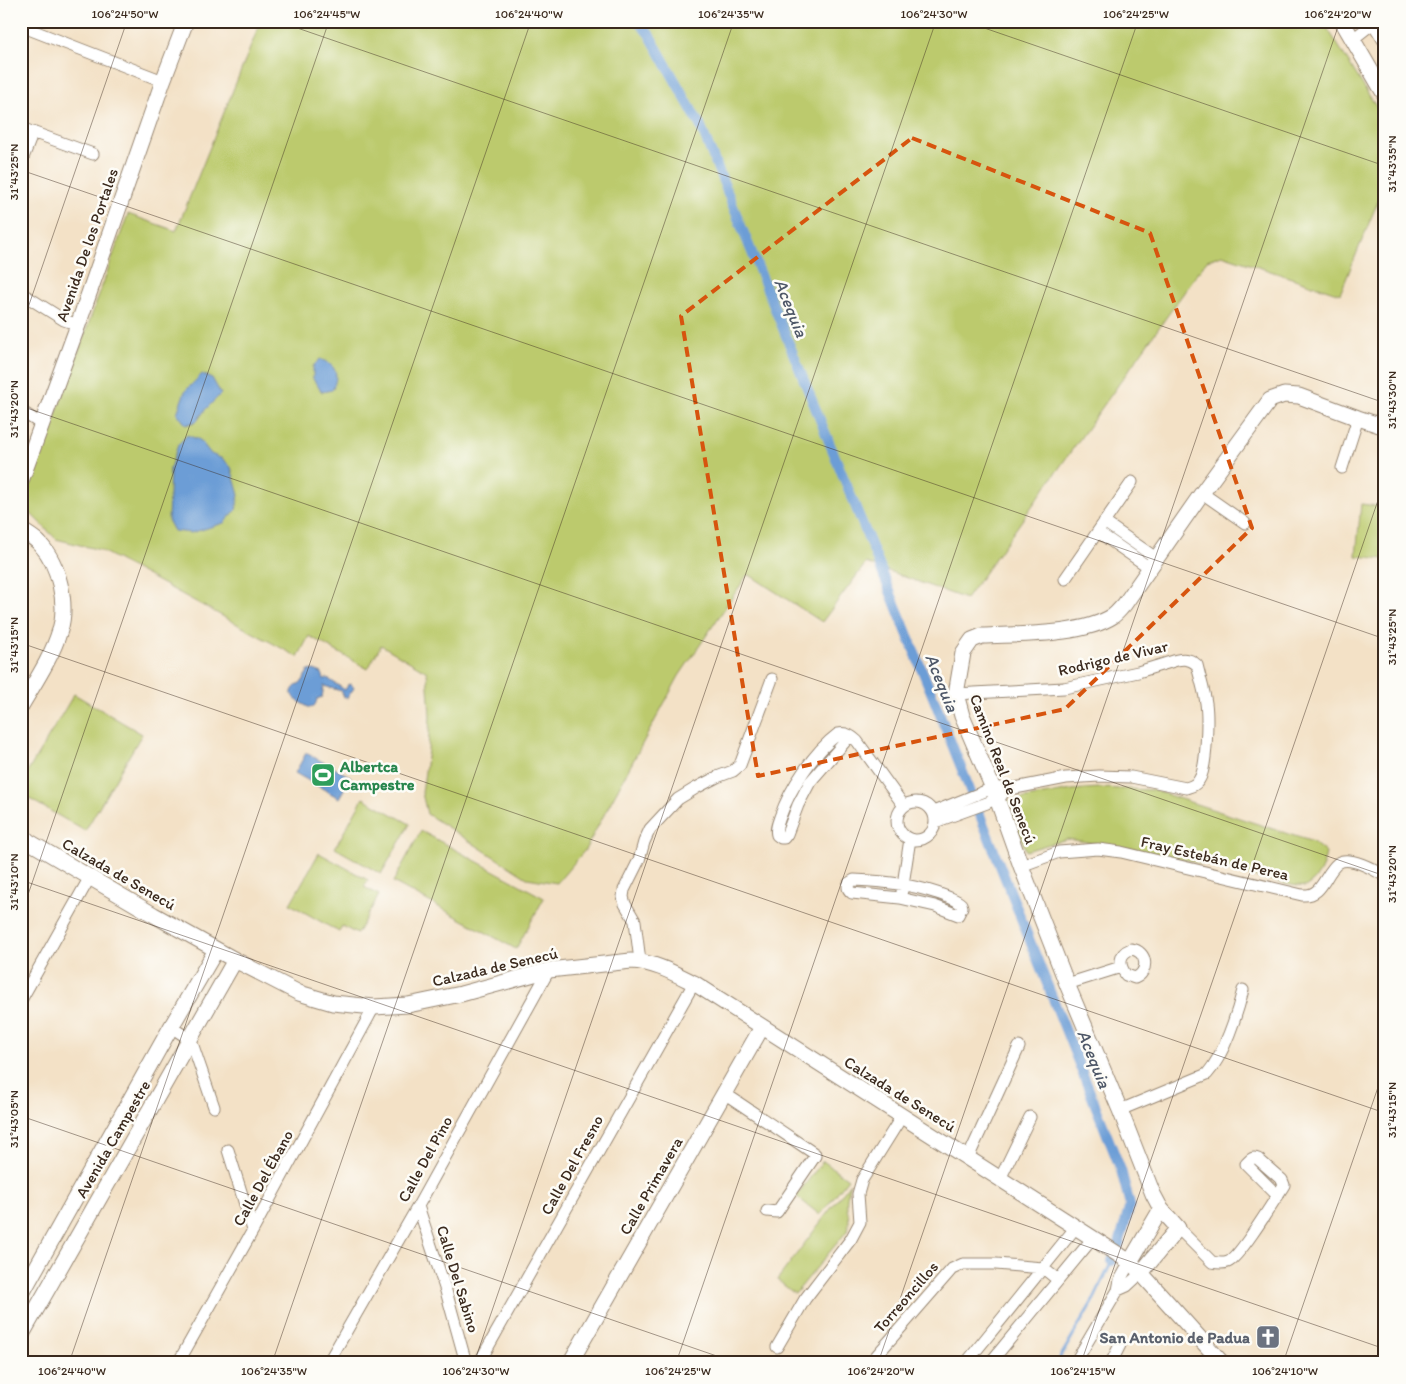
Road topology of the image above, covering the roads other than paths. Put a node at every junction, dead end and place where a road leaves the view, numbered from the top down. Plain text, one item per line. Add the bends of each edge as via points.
1 (186, 21) edge
2 (1342, 21) edge
3 (1375, 22) edge
4 (21, 26) edge
5 (1353, 39) junction
6 (1385, 39) edge
7 (163, 81) junction
8 (1385, 94) edge
9 (21, 128) edge
10 (33, 132) junction
11 (93, 154) dead end
12 (21, 163) edge
13 (21, 292) edge
14 (78, 325) junction
15 (21, 411) edge
16 (1358, 418) junction
17 (41, 424) junction
18 (1385, 427) edge
19 (1342, 468) dead end
20 (21, 481) edge
21 (1132, 482) dead end
22 (1202, 493) junction
23 (1245, 522) dead end
24 (1101, 527) junction
25 (21, 530) edge
26 (1153, 563) junction
27 (1065, 579) dead end
28 (772, 679) dead end
29 (956, 694) junction
30 (21, 706) edge
31 (805, 779) dead end
32 (990, 795) junction
33 (904, 806) junction
34 (934, 817) junction
35 (21, 833) edge
36 (910, 839) junction
37 (1021, 866) junction
38 (1385, 876) edge
39 (90, 877) junction
40 (904, 884) junction
41 (900, 898) junction
42 (216, 950) junction
43 (236, 960) junction
44 (640, 961) junction
45 (1121, 967) dead end
46 (549, 970) junction
47 (694, 983) junction
48 (1067, 984) junction
49 (1243, 990) dead end
50 (21, 1000) edge
51 (374, 1007) junction
52 (171, 1027) junction
53 (762, 1027) junction
54 (191, 1040) junction
55 (1019, 1048) dead end
56 (152, 1063) junction
57 (170, 1076) junction
58 (724, 1092) junction
59 (214, 1107) dead end
60 (1120, 1110) junction
61 (902, 1116) junction
62 (1030, 1117) dead end
63 (228, 1150) dead end
64 (968, 1158) junction
65 (1000, 1179) junction
66 (1278, 1196) dead end
67 (418, 1206) junction
68 (70, 1208) junction
69 (1161, 1208) junction
70 (767, 1211) dead end
71 (88, 1218) junction
72 (1076, 1227) junction
73 (1178, 1228) junction
74 (253, 1230) junction
75 (1093, 1238) junction
76 (1130, 1262) junction
77 (1043, 1268) junction
78 (1141, 1273) junction
79 (1058, 1280) junction
80 (1118, 1290) junction
81 (21, 1295) edge
82 (21, 1336) edge
83 (1120, 1346) dead end
84 (777, 1348) dead end
85 (1116, 1361) edge
86 (178, 1363) edge
87 (328, 1363) edge
88 (466, 1363) edge
89 (479, 1363) edge
90 (570, 1363) edge
91 (870, 1363) edge
92 (966, 1363) edge
93 (990, 1363) edge
94 (1076, 1363) edge
95 (1222, 1363) edge

1 - 7 street, Avenida De los Portales
2 - 5 street
3 - 5 street
3 - 6 street
4 - 7 street
5 - 8 street
7 - 14 street, Avenida De los Portales
9 - 10 street
10 - 11 street
10 - 12 street
13 - 14 street via 64,320
14 - 17 street, Avenida De los Portales
15 - 17 street
16 - 18 street, Camino Real de Senecú
16 - 19 street
16 - 22 street, Camino Real de Senecú via 1291,394 1270,400
17 - 20 street, Avenida De los Portales
21 - 24 street
22 - 23 street
22 - 26 street, Camino Real de Senecú
24 - 26 street
24 - 27 street
25 - 30 street via 40,544 54,565 61,586 63,614 50,653
26 - 29 street, Camino Real de Senecú via 1124,605 1100,622 1062,632 982,636 972,640 963,653
28 - 44 street via 740,765 733,772 717,777 678,799 650,829 623,897 635,922
29 - 32 street, Camino Real de Senecú
29 - 32 street, Rodrigo de Vivar via 1064,688 1184,658 1197,665 1206,704 1208,736 1201,778 1194,786 1186,788 1099,776 1066,778
31 - 33 street via 850,736
32 - 34 street via 962,800
32 - 34 street via 967,811
32 - 37 street, Camino Real de Senecú
33 - 34 street via 919,802 929,807
33 - 36 street via 898,815 897,825
34 - 36 street via 934,827 927,836
35 - 39 street, Calzada de Senecú via 28,841
36 - 40 street
37 - 38 street, Fray Estebán de Perea via 1059,852 1120,852 1309,896 1338,863 1344,861 1364,865
37 - 48 street, Camino Real de Senecú
39 - 42 street, Calzada de Senecú
39 - 50 street
40 - 41 street
40 - 41 street via 854,880 848,886 852,893
40 - 41 street via 939,893 959,902 962,907 958,914
42 - 43 street, Calzada de Senecú
42 - 52 street, Avenida Campestre
43 - 51 street, Calzada de Senecú via 299,993 333,1003
43 - 54 street, Avenida Campestre
44 - 46 street, Calzada de Senecú
44 - 47 street, Calzada de Senecú
45 - 48 street
46 - 51 street, Calzada de Senecú via 461,994 408,1005
46 - 67 street, Calle Del Pino
47 - 53 street, Calzada de Senecú
47 - 89 street, Calle Del Fresno
48 - 60 street, Camino Real de Senecú
49 - 60 street via 1236,1017 1207,1074
51 - 74 street, Calle Del Ébano
52 - 54 street
52 - 56 street, Avenida Campestre
53 - 58 street, Calle Primavera
53 - 61 street, Calzada de Senecú
54 - 57 street, Avenida Campestre
54 - 59 street
55 - 64 street
56 - 57 street
56 - 68 street, Avenida Campestre
57 - 71 street, Avenida Campestre
58 - 70 street via 815,1154 777,1212
58 - 90 street, Calle Primavera
60 - 69 street, Camino Real de Senecú
61 - 64 street, Calzada de Senecú
61 - 84 street via 862,1180 858,1194 860,1216 852,1239 805,1299
62 - 65 street
63 - 74 street
64 - 65 street, Calzada de Senecú
65 - 72 street, Calzada de Senecú
66 - 73 street via 1239,1252 1227,1262 1212,1262
67 - 87 street, Calle Del Pino
67 - 88 street, Calle Del Sabino
68 - 71 street
68 - 81 street, Avenida Campestre
69 - 73 street, Camino Real de Senecú
69 - 76 street
71 - 82 street, Avenida Campestre
72 - 75 street, Calzada de Senecú
72 - 77 street
73 - 78 street
74 - 86 street, Calle Del Ébano
75 - 76 street, Calzada de Senecú
75 - 79 street
76 - 78 street, Calzada de Senecú
76 - 80 street
77 - 79 street
77 - 91 street, Torreoncillos via 962,1264 952,1269
77 - 92 street
78 - 80 street
78 - 95 street, Calzada de Senecú
79 - 93 street
80 - 94 street
83 - 85 street

